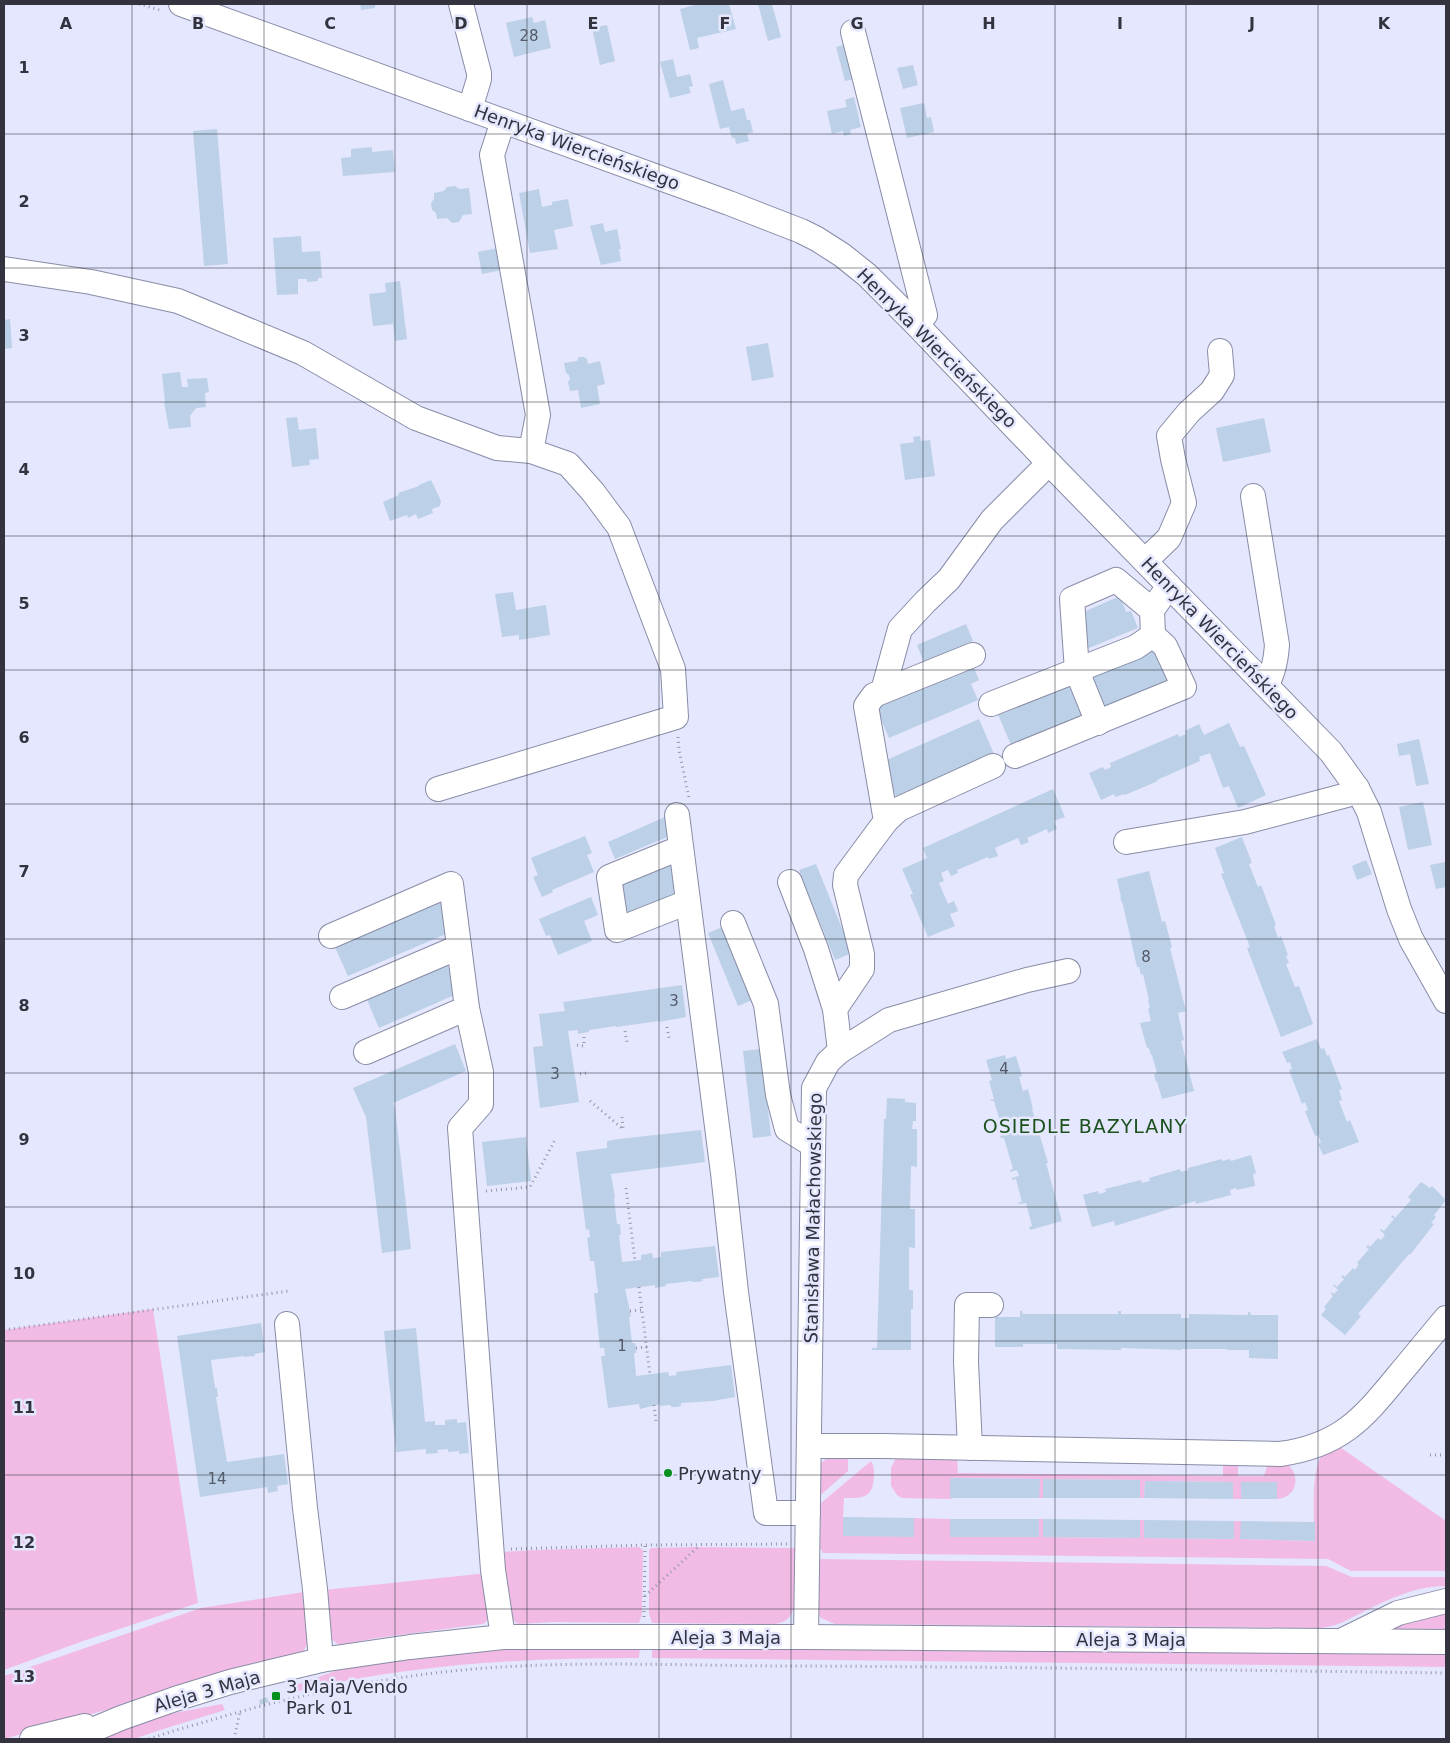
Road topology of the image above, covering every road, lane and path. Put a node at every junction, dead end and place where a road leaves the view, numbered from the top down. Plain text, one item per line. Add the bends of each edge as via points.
1 (139, 4) edge
2 (461, 4) edge
3 (174, 8) edge
4 (853, 32) dead end
5 (470, 109) junction
6 (503, 121) junction
7 (4, 269) edge
8 (916, 324) junction
9 (1220, 351) dead end
10 (531, 451) junction
11 (1049, 463) junction
12 (1253, 496) dead end
13 (1145, 561) junction
14 (1169, 586) junction
15 (1152, 610) junction
16 (1153, 635) junction
17 (973, 655) dead end
18 (1077, 671) junction
19 (1266, 685) junction
20 (883, 691) junction
21 (991, 704) dead end
22 (1098, 723) junction
23 (1015, 756) dead end
24 (993, 766) dead end
25 (1357, 788) junction
26 (438, 789) dead end
27 (676, 815) dead end
28 (886, 821) junction
29 (1126, 842) dead end
30 (680, 848) junction
31 (790, 882) dead end
32 (688, 902) junction
33 (733, 923) dead end
34 (331, 936) dead end
35 (460, 947) junction
36 (1068, 970) dead end
37 (342, 997) dead end
38 (1446, 1001) edge
39 (468, 1008) junction
40 (835, 1009) junction
41 (667, 1027) dead end
42 (625, 1030) dead end
43 (584, 1037) dead end
44 (669, 1038) dead end
45 (627, 1042) dead end
46 (577, 1045) dead end
47 (840, 1051) junction
48 (366, 1052) dead end
49 (587, 1073) dead end
50 (580, 1074) dead end
51 (590, 1101) dead end
52 (622, 1117) dead end
53 (556, 1138) dead end
54 (813, 1145) junction
55 (626, 1188) dead end
56 (465, 1194) junction
57 (635, 1260) dead end
58 (639, 1287) dead end
59 (289, 1291) dead end
60 (991, 1305) dead end
61 (642, 1310) junction
62 (630, 1311) dead end
63 (1446, 1318) edge
64 (286, 1324) dead end
65 (4, 1330) edge
66 (636, 1348) dead end
67 (646, 1348) junction
68 (650, 1375) dead end
69 (654, 1405) dead end
70 (656, 1421) dead end
71 (809, 1446) junction
72 (970, 1448) junction
73 (1430, 1455) dead end
74 (1446, 1455) edge
75 (808, 1513) junction
76 (795, 1544) dead end
77 (645, 1545) junction
78 (700, 1545) junction
79 (492, 1550) junction
80 (645, 1597) junction
81 (1446, 1601) edge
82 (644, 1623) dead end
83 (503, 1636) junction
84 (806, 1637) junction
85 (1341, 1640) junction
86 (1446, 1642) edge
87 (321, 1660) junction
88 (1446, 1673) edge
89 (240, 1712) junction
90 (121, 1718) junction
91 (32, 1739) edge
92 (71, 1739) edge
93 (149, 1739) edge
94 (234, 1739) edge

1 - 3 path
2 - 5 street via 479,72
3 - 5 street, Henryka Wiercieńskiego
4 - 8 street via 925,315
5 - 6 street, Henryka Wiercieńskiego
6 - 8 street, Henryka Wiercieńskiego via 801,230 867,275
6 - 10 street via 492,155 538,415
7 - 10 street via 91,282 178,301 303,353 416,418 496,448
8 - 11 street, Henryka Wiercieńskiego
9 - 13 street via 1222,375 1212,391 1169,436 1184,503 1170,538
10 - 26 street via 568,464 619,527 673,669 676,717
11 - 13 street, Henryka Wiercieńskiego
11 - 20 street via 992,520 949,579 900,629
12 - 19 street via 1277,644 1273,671
13 - 14 street, Henryka Wiercieńskiego
14 - 15 street
14 - 19 street, Henryka Wiercieńskiego
15 - 16 street
15 - 18 street via 1116,580 1072,599
16 - 18 street via 1136,647
16 - 22 street via 1165,646 1184,687
17 - 20 street
18 - 21 street
18 - 22 street
19 - 25 street, Henryka Wiercieńskiego via 1331,752
20 - 28 street via 874,695 866,706
22 - 23 street
24 - 28 street via 899,809
25 - 29 street via 1347,795 1245,822
25 - 38 street, Henryka Wiercieńskiego via 1369,812 1412,939
27 - 30 street
28 - 40 street via 846,875 845,885 862,954 862,969
30 - 32 street
30 - 32 street via 609,877 617,930
31 - 40 street
32 - 75 street via 766,1513
33 - 54 street via 766,1004 778,1095 788,1129
34 - 35 street via 451,884
35 - 37 street
35 - 39 street
36 - 47 street, Stanisława Małachowskiego via 889,1020
39 - 48 street
39 - 56 street via 481,1072 481,1104 460,1128
40 - 47 street
41 - 44 path
42 - 45 path
43 - 46 path via 584,1046
47 - 54 street, Stanisława Małachowskiego via 828,1062 814,1088
49 - 50 path
51 - 52 path via 624,1129
53 - 56 path via 530,1186
54 - 71 street, Stanisława Małachowskiego
55 - 57 path
56 - 79 street
58 - 61 path
59 - 65 path
60 - 72 street via 967,1305
61 - 62 path
61 - 67 path
63 - 72 street via 1364,1416 1336,1437 1309,1449 1280,1454
64 - 87 street
66 - 67 path
67 - 68 path
69 - 70 path
71 - 72 street
71 - 75 street, Stanisława Małachowskiego
73 - 74 path
75 - 84 street, Stanisława Małachowskiego
76 - 78 path
77 - 78 path
77 - 79 path
77 - 80 path
78 - 80 path
79 - 83 street
80 - 82 path
81 - 85 street, Aleja 3 Maja via 1410,1608
83 - 84 street, Aleja 3 Maja
83 - 87 street, Aleja 3 Maja
84 - 85 street, Aleja 3 Maja
85 - 86 street, Aleja 3 Maja
87 - 90 street, Aleja 3 Maja via 230,1682
88 - 89 path via 602,1664 503,1667 431,1673 346,1686
89 - 93 path
89 - 94 path
90 - 91 street, Aleja 3 Maja
90 - 92 street, Aleja 3 Maja

